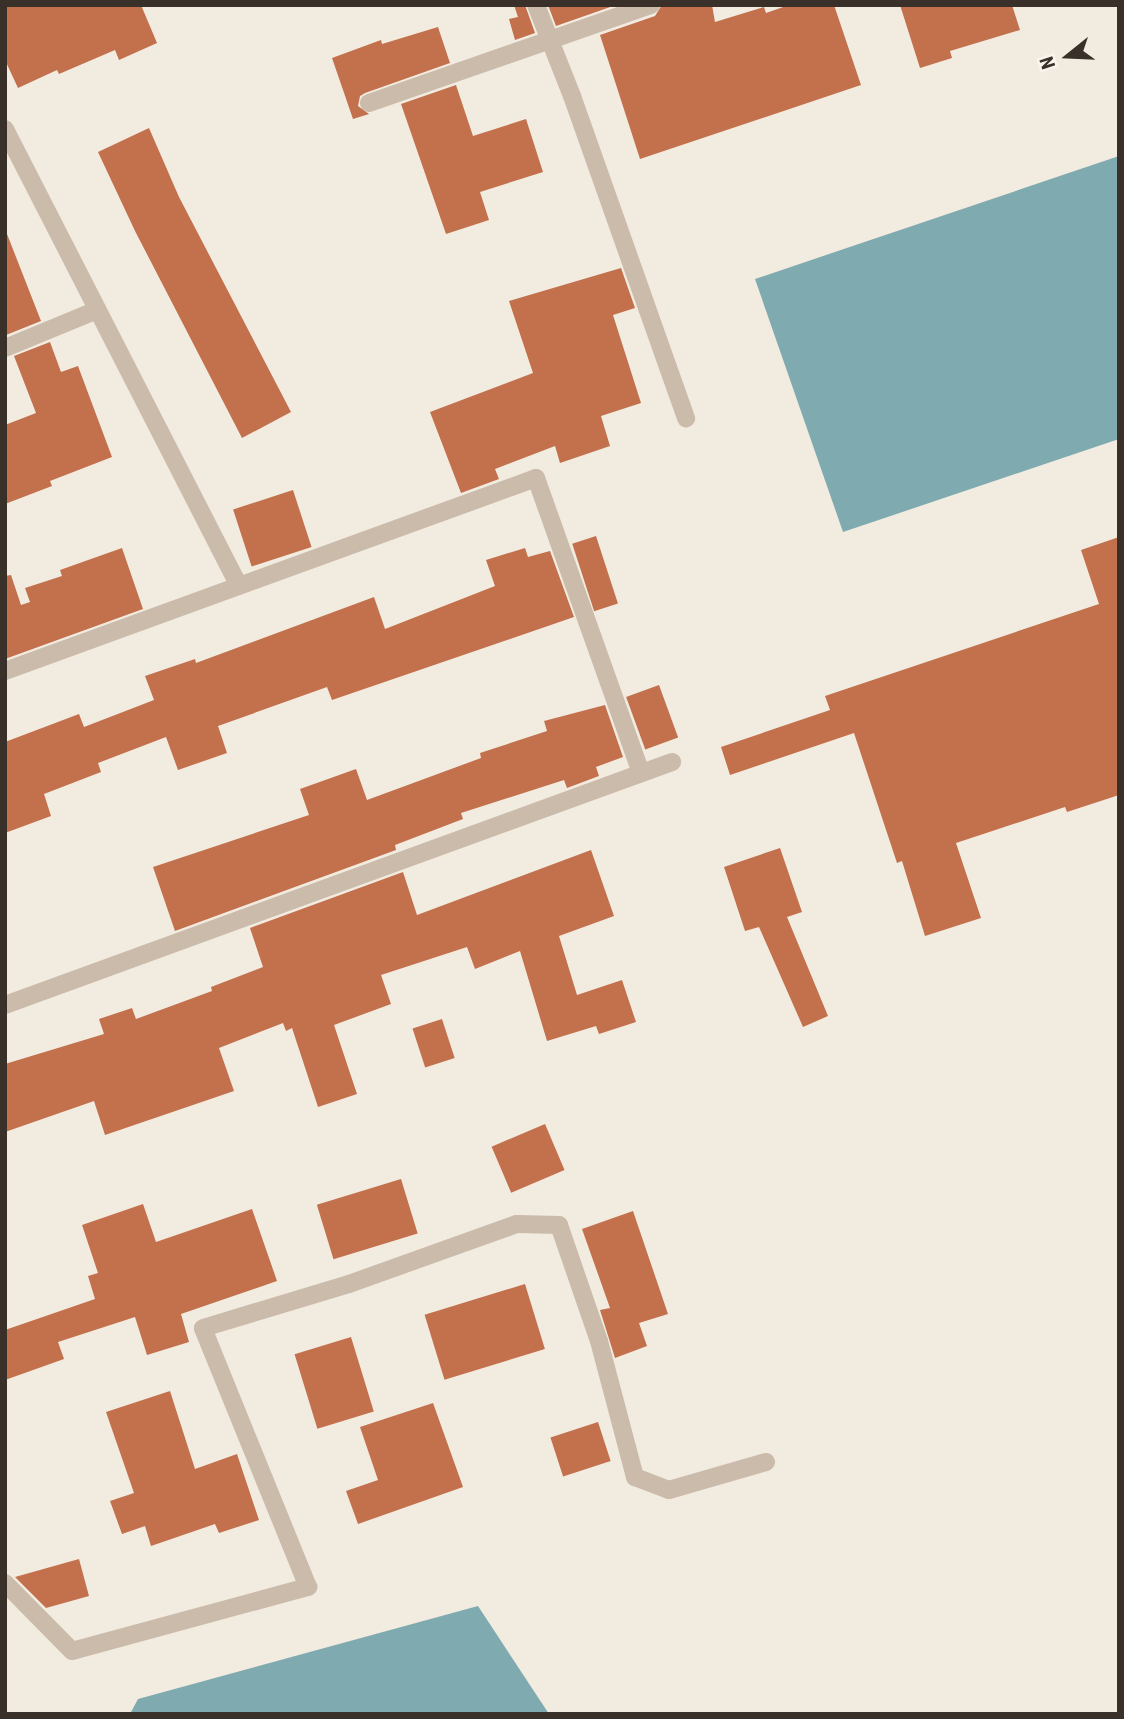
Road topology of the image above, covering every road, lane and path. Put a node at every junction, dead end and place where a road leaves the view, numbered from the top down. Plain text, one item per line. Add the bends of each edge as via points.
1 (536, 5) edge
2 (651, 5) edge
3 (551, 42) junction
4 (369, 103) dead end
5 (5, 129) edge
6 (97, 310) junction
7 (5, 348) edge
8 (685, 418) dead end
9 (239, 586) junction
10 (5, 671) edge
11 (672, 762) dead end
12 (641, 773) junction
13 (5, 1005) edge
14 (766, 1462) dead end
15 (5, 1583) edge

1 - 3 street
2 - 3 street
3 - 4 street
3 - 8 street
5 - 6 street
6 - 7 street
6 - 9 street
9 - 10 street
9 - 12 street via 536,478
11 - 12 street
12 - 13 street
14 - 15 street via 669,1490 635,1477 599,1341 559,1225 517,1224 202,1328 308,1587 72,1651

